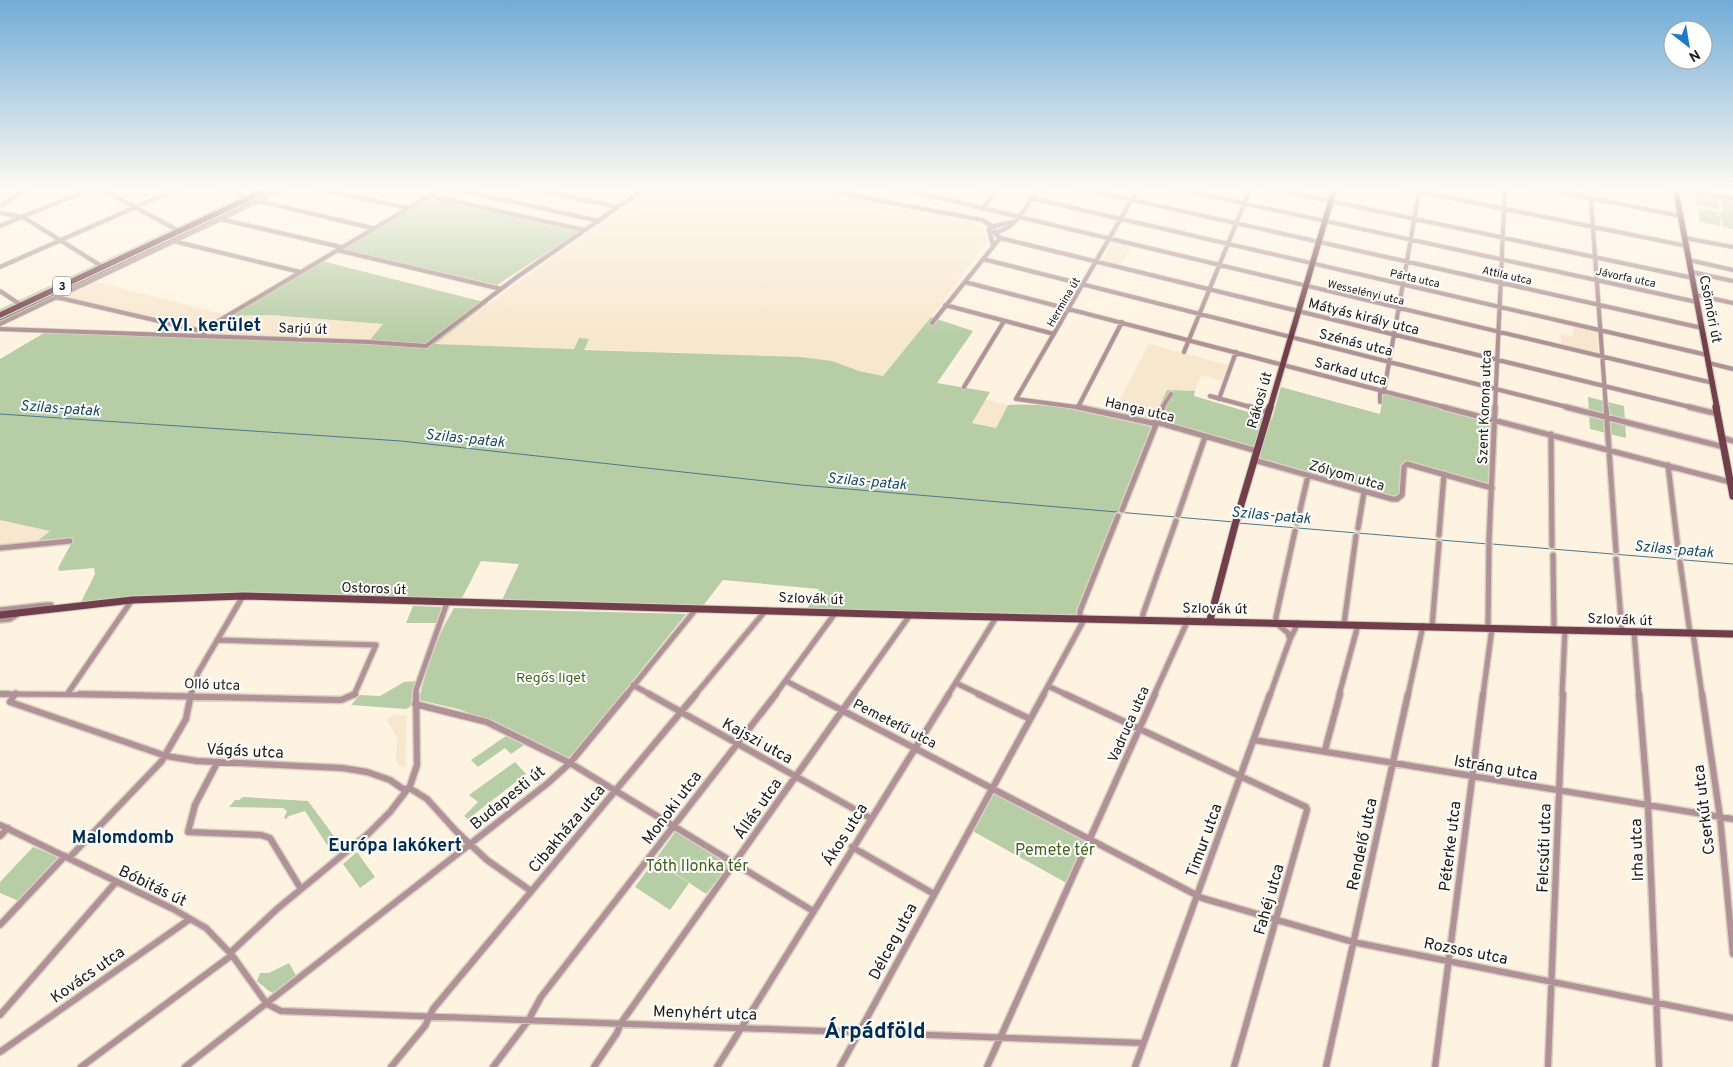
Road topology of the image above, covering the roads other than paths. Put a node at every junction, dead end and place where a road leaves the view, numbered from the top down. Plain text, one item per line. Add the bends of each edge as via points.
1 (55, 237) edge
2 (67, 237) edge
3 (167, 237) edge
4 (182, 237) edge
5 (297, 237) edge
6 (358, 237) edge
7 (574, 237) edge
8 (992, 237) edge
9 (1099, 237) edge
10 (1197, 237) edge
11 (1231, 237) edge
12 (1297, 237) edge
13 (1320, 237) edge
14 (1400, 237) edge
15 (1497, 237) edge
16 (1594, 237) edge
17 (1643, 237) edge
18 (1503, 238) junction
19 (1685, 238) joint
20 (1002, 239) joint
21 (1108, 239) junction
22 (1410, 239) junction
23 (60, 240) junction
24 (173, 241) junction
25 (1319, 242) junction
26 (1228, 244) junction
27 (993, 246) junction
28 (1686, 246) junction
29 (341, 247) junction
30 (1733, 247) edge
31 (336, 250) junction
32 (1595, 257) junction
33 (983, 259) junction
34 (1502, 259) junction
35 (1689, 260) junction
36 (1096, 261) junction
37 (1405, 261) junction
38 (1312, 263) junction
39 (0, 266) edge
40 (1219, 266) junction
41 (103, 267) junction
42 (1733, 270) edge
43 (300, 272) junction
44 (1692, 275) junction
45 (1597, 280) junction
46 (1733, 281) edge
47 (965, 282) junction
48 (1501, 282) junction
49 (1402, 284) junction
50 (1083, 285) junction
51 (1306, 287) junction
52 (501, 289) junction
53 (1210, 289) junction
54 (0, 291) edge
55 (1696, 295) junction
56 (56, 297) junction
57 (1697, 302) junction
58 (1733, 303) edge
59 (1598, 304) junction
60 (21, 305) junction
61 (945, 305) junction
62 (1500, 307) junction
63 (1069, 309) junction
64 (1398, 309) junction
65 (1299, 311) junction
66 (0, 314) edge
67 (1200, 314) junction
68 (1004, 321) junction
69 (1122, 322) junction
70 (932, 323) dead end
71 (0, 324) edge
72 (1702, 328) junction
73 (0, 329) edge
74 (205, 329) junction
75 (1599, 330) junction
76 (1498, 333) junction
77 (1054, 334) junction
78 (1393, 334) junction
79 (203, 336) junction
80 (1290, 337) junction
81 (1189, 340) junction
82 (1184, 352) dead end
83 (1236, 352) junction
84 (1707, 355) junction
85 (1602, 357) junction
86 (1498, 360) junction
87 (1389, 362) junction
88 (1709, 363) junction
89 (1282, 365) junction
90 (1733, 369) edge
91 (1713, 383) junction
92 (1604, 386) junction
93 (964, 387) dead end
94 (1496, 389) junction
95 (1384, 391) junction
96 (1171, 394) dead end
97 (1210, 396) dead end
98 (1016, 399) joint
99 (1219, 399) junction
100 (1380, 402) dead end
101 (1078, 406) junction
102 (1268, 412) junction
103 (1718, 414) junction
104 (1605, 417) junction
105 (1495, 420) junction
106 (1156, 422) junction
107 (1551, 434) junction
108 (1205, 437) junction
109 (1723, 438) junction
110 (1733, 441) edge
111 (1724, 447) junction
112 (1608, 450) junction
113 (1257, 451) junction
114 (1254, 460) junction
115 (1668, 466) junction
116 (1444, 474) junction
117 (1308, 476) junction
118 (1730, 482) junction
119 (1492, 488) junction
120 (1364, 492) junction
121 (1733, 496) edge
122 (1122, 510) dead end
123 (1118, 516) dead end
124 (1297, 523) dead end
125 (1358, 528) dead end
126 (1295, 531) dead end
127 (1439, 535) dead end
128 (1356, 536) dead end
129 (70, 541) dead end
130 (1439, 543) dead end
131 (1552, 546) dead end
132 (0, 548) edge
133 (1616, 551) dead end
134 (1553, 555) dead end
135 (1616, 559) dead end
136 (243, 596) junction
137 (132, 600) junction
138 (447, 603) junction
139 (697, 608) junction
140 (51, 609) junction
141 (766, 609) junction
142 (0, 610) edge
143 (836, 612) junction
144 (20, 613) junction
145 (0, 615) edge
146 (910, 615) junction
147 (997, 616) junction
148 (1082, 618) junction
149 (1143, 619) junction
150 (0, 620) edge
151 (1188, 620) junction
152 (1210, 620) junction
153 (1298, 622) junction
154 (1276, 623) junction
155 (1344, 624) junction
156 (1358, 625) junction
157 (1423, 626) junction
158 (1432, 627) junction
159 (1490, 628) junction
160 (1554, 630) junction
161 (1565, 630) junction
162 (1622, 631) junction
163 (1634, 632) junction
164 (1691, 633) junction
165 (1733, 634) edge
166 (217, 640) junction
167 (1290, 640) junction
168 (786, 681) junction
169 (956, 683) junction
170 (633, 685) junction
171 (1048, 686) junction
172 (16, 693) junction
173 (68, 693) junction
174 (0, 694) edge
175 (192, 696) junction
176 (415, 704) junction
177 (841, 710) junction
178 (681, 712) junction
179 (1030, 719) junction
180 (1139, 729) junction
181 (1254, 740) junction
182 (738, 743) junction
183 (915, 748) junction
184 (1324, 750) junction
185 (166, 756) junction
186 (570, 762) junction
187 (217, 763) junction
188 (1392, 763) junction
189 (796, 776) junction
190 (1240, 776) junction
191 (1472, 777) junction
192 (407, 788) junction
193 (992, 788) junction
194 (616, 791) junction
195 (1559, 792) junction
196 (1648, 805) junction
197 (1720, 817) junction
198 (870, 818) junction
199 (1733, 819) edge
200 (0, 825) edge
201 (674, 826) junction
202 (8, 828) junction
203 (0, 836) edge
204 (1090, 839) junction
205 (471, 844) junction
206 (852, 848) junction
207 (67, 857) junction
208 (735, 863) junction
209 (116, 882) junction
210 (301, 889) junction
211 (531, 891) junction
212 (934, 894) junction
213 (1197, 895) junction
214 (813, 911) junction
215 (190, 919) junction
216 (1277, 919) junction
217 (0, 925) edge
218 (1353, 942) junction
219 (231, 954) junction
220 (1733, 954) edge
221 (1448, 961) junction
222 (1552, 980) junction
223 (1656, 1002) junction
224 (267, 1004) junction
225 (0, 1015) edge
226 (430, 1017) junction
227 (1733, 1018) edge
228 (528, 1021) junction
229 (621, 1023) junction
230 (742, 1028) junction
231 (859, 1031) junction
232 (1000, 1037) junction
233 (1143, 1043) junction
234 (0, 1052) edge
235 (81, 1067) edge
236 (185, 1067) edge
237 (390, 1067) edge
238 (493, 1067) edge
239 (594, 1067) edge
240 (717, 1067) edge
241 (840, 1067) edge
242 (987, 1067) edge
243 (1135, 1067) edge
244 (1234, 1067) edge
245 (1326, 1067) edge
246 (1435, 1067) edge
247 (1548, 1067) edge
248 (1659, 1067) edge

1 - 23 street
2 - 23 street
3 - 41 main road, 3
4 - 24 street
5 - 29 street
6 - 29 street
7 - 52 street
8 - 27 street
9 - 21 street, Wesselényi utca
10 - 26 street, Párta utca
11 - 26 street
12 - 25 street, Attila utca
13 - 25 main road, Rákosi út
14 - 22 street, Jávorfa utca
15 - 18 street
16 - 32 street
17 - 28 street
18 - 32 street
18 - 34 street, Szent Korona utca
19 - 28 main road, Csömöri út
19 - 30 street
20 - 27 street
20 - 36 street, Mátyás király utca
21 - 36 street, Hermina út
21 - 40 street, Wesselényi utca
22 - 34 street, Jávorfa utca
22 - 37 street
23 - 39 street
23 - 41 street
24 - 43 street
24 - 56 street
25 - 37 street, Attila utca
25 - 38 main road, Rákosi út
26 - 38 street, Párta utca
26 - 40 street
27 - 33 street
28 - 35 main road, Csömöri út
29 - 31 street
31 - 43 street
31 - 52 street
32 - 44 street
32 - 45 street
33 - 47 street
33 - 50 street, Szénás utca
34 - 45 street, Jávorfa utca
34 - 48 street, Szent Korona utca
35 - 42 street
35 - 44 main road, Csömöri út
36 - 50 street, Hermina út
36 - 53 street, Mátyás király utca
37 - 48 street, Attila utca
37 - 49 street
38 - 49 street, Párta utca
38 - 51 main road, Rákosi út
40 - 51 street, Wesselényi utca
40 - 53 street
41 - 60 main road, 3
43 - 74 street
44 - 46 street
44 - 55 main road, Csömöri út
45 - 57 street, Jávorfa utca
45 - 59 street
47 - 61 street
47 - 63 street, Sarkad utca
48 - 59 street, Attila utca
48 - 62 street, Szent Korona utca
49 - 62 street, Párta utca
49 - 64 street
50 - 63 street, Hermina út
50 - 67 street, Szénás utca
51 - 64 street, Wesselényi utca
51 - 65 main road, Rákosi út
52 - 79 street, Sarjú út via 426,346
53 - 65 street, Mátyás király utca
53 - 67 street
54 - 60 street
55 - 57 main road, Csömöri út
55 - 58 street
56 - 71 street
56 - 74 street via 197,330
57 - 72 main road, Csömöri út
59 - 72 street, Attila utca
59 - 75 street
60 - 66 main road, 3
61 - 68 street
61 - 70 street
62 - 75 street, Párta utca
62 - 76 street, Szent Korona utca
63 - 69 street, Sarkad utca
63 - 77 street, Hermina út
64 - 76 street, Wesselényi utca
64 - 78 street
65 - 78 street, Mátyás király utca
65 - 80 main road, Rákosi út
67 - 80 street, Szénás utca
67 - 81 street
68 - 77 street
68 - 93 street
69 - 81 street, Sarkad utca
69 - 101 street
72 - 84 main road, Csömöri út
73 - 79 street, Sarjú út
74 - 79 street
75 - 84 street, Párta utca
75 - 85 street
76 - 85 street, Wesselényi utca
76 - 86 street, Szent Korona utca
77 - 98 street, Hermina út
78 - 86 street, Mátyás király utca
78 - 87 street
80 - 87 street, Szénás utca
80 - 89 main road, Rákosi út
81 - 82 street
81 - 83 street, Sarkad utca
83 - 89 street, Sarkad utca
83 - 99 street
84 - 88 main road, Csömöri út
85 - 91 street, Wesselényi utca
85 - 92 street
86 - 92 street, Mátyás király utca
86 - 94 street, Szent Korona utca
87 - 94 street, Szénás utca
87 - 95 street
88 - 90 street
88 - 91 main road, Csömöri út
89 - 95 street, Sarkad utca
89 - 102 main road, Rákosi út
91 - 103 main road, Csömöri út
92 - 103 street, Mátyás király utca
92 - 104 street
94 - 104 street, Szénás utca
94 - 105 street, Szent Korona utca
95 - 100 street via 1380,393
95 - 105 street, Sarkad utca
96 - 106 street via 1164,401
97 - 99 street
98 - 101 street, Hanga utca
99 - 102 street
101 - 106 street, Hanga utca
102 - 113 main road, Rákosi út
103 - 109 main road, Csömöri út
104 - 111 street, Szénás utca
104 - 112 street
105 - 107 street, Sarkad utca
105 - 119 street, Szent Korona utca
106 - 108 street, Hanga utca
106 - 122 street
107 - 112 street, Sarkad utca
107 - 131 street
108 - 113 street, Hanga utca
108 - 149 street
109 - 110 street
109 - 111 main road, Csömöri út
111 - 118 main road, Csömöri út
112 - 115 street, Sarkad utca
112 - 133 street
113 - 114 main road, Rákosi út
114 - 117 street, Zólyom utca
114 - 152 main road, Rákosi út
115 - 118 street, Sarkad utca
115 - 164 street, Cserkút utca
116 - 119 street, Zólyom utca
116 - 120 street, Zólyom utca via 1407,464 1399,498
116 - 127 street
117 - 120 street, Zólyom utca
117 - 124 street
118 - 121 main road, Csömöri út
119 - 159 street, Szent Korona utca
120 - 125 street
123 - 148 street via 1080,612
126 - 154 street
128 - 155 street
129 - 132 street
130 - 158 street
134 - 160 street
135 - 162 street
136 - 137 main road, Ostoros út
136 - 138 main road, Ostoros út
136 - 166 street
137 - 140 main road, Ostoros út
137 - 173 street
138 - 139 main road, Ostoros út
138 - 176 street via 420,679
139 - 141 main road, Szlovák út
139 - 170 street, Budapesti út
140 - 142 street, Ostoros út via 51,605 46,605
140 - 144 main road, Ostoros út
141 - 143 main road, Szlovák út
141 - 178 street, Cibakháza utca
143 - 146 main road, Szlovák út
143 - 168 street, Monoki utca
144 - 145 main road, Ostoros út
144 - 150 street, Ostoros út
146 - 147 main road, Szlovák út
146 - 177 street, Állás utca
147 - 148 main road, Szlovák út
147 - 169 street, Ákos utca
148 - 149 main road, Szlovák út
148 - 171 street
149 - 151 main road, Szlovák út
151 - 152 main road, Szlovák út
151 - 180 street, Vadruca utca
152 - 154 main road, Szlovák út
153 - 154 main road, Szlovák út
153 - 155 main road, Szlovák út
153 - 167 street, Timur utca
154 - 167 street via 1288,633
155 - 156 main road, Szlovák út
156 - 157 main road, Szlovák út
156 - 184 street
157 - 158 main road, Szlovák út
157 - 188 street, Rendelő utca
158 - 159 main road, Szlovák út
159 - 160 main road, Szlovák út
159 - 191 street, Péterke utca
160 - 161 main road, Szlovák út
161 - 162 main road, Szlovák út
161 - 195 street, Felcsúti utca
162 - 163 main road, Szlovák út
163 - 164 main road, Szlovák út
163 - 196 street, Irha utca
164 - 165 main road, Szlovák út
164 - 197 street, Cserkút utca
166 - 175 street via 198,673
166 - 175 street, Olló utca via 376,645 354,695 341,700
167 - 181 street, Timur utca
168 - 177 street, Pemetefű utca
168 - 182 street, Monoki utca
169 - 179 street
169 - 183 street, Ákos utca
170 - 178 street, Kajszi utca
170 - 186 street, Budapesti út
171 - 179 street
171 - 180 street
172 - 173 street
172 - 174 street
172 - 185 street, Vágás utca via 10,702
173 - 175 street, Olló utca
175 - 185 street via 186,719
176 - 186 street via 487,722
176 - 192 street via 417,766
177 - 183 street, Pemetefű utca
177 - 189 street, Állás utca
178 - 182 street, Kajszi utca
178 - 194 street, Cibakháza utca
179 - 193 street
180 - 190 street
180 - 204 street, Vadruca utca
181 - 184 street, Istráng utca
181 - 190 street, Timur utca
182 - 189 street, Kajszi utca
182 - 201 street, Monoki utca
183 - 193 street, Pemetefű utca
183 - 198 street, Ákos utca
184 - 188 street, Istráng utca
185 - 187 street, Vágás utca
185 - 207 street
186 - 194 street
186 - 205 street, Budapesti út via 525,803
187 - 192 street, Vágás utca via 342,768 367,772
187 - 210 street via 194,807 188,832 270,838
188 - 191 street, Istráng utca
188 - 218 street, Rendelő utca
189 - 198 street, Kajszi utca
189 - 208 street, Állás utca
190 - 213 street, Timur utca
190 - 216 street, Fahéj utca via 1302,804 1306,810
191 - 195 street, Istráng utca
191 - 221 street, Péterke utca
192 - 205 street, Vágás utca via 433,805
192 - 210 street via 370,833
193 - 204 street
193 - 212 street, Délceg utca
194 - 201 street
194 - 211 street, Cibakháza utca
195 - 196 street, Istráng utca
195 - 222 street, Felcsúti utca
196 - 197 street, Istráng utca
196 - 223 street, Irha utca
197 - 199 street, Istráng utca
197 - 220 street, Cserkút utca
198 - 206 street, Ákos utca
200 - 202 street, Bóbitás út
201 - 208 street
201 - 228 street, Monoki utca via 541,997
202 - 203 street
202 - 207 street, Bóbitás út
204 - 213 street
204 - 232 street
205 - 211 street, Vágás utca
205 - 224 street, Budapesti út
206 - 212 street
206 - 214 street, Ákos utca
207 - 209 street, Bóbitás út
207 - 217 street
208 - 214 street
208 - 229 street, Állás utca
209 - 215 street, Bóbitás út
209 - 225 street
210 - 219 street
211 - 226 street, Cibakháza utca via 433,1009
212 - 231 street, Délceg utca
213 - 216 street, Rozsos utca
213 - 233 street, Timur utca
214 - 230 street, Ákos utca
215 - 219 street, Bóbitás út via 211,932
215 - 234 street, Kovács utca
216 - 218 street, Rozsos utca
216 - 244 street, Fahéj utca
218 - 221 street, Rozsos utca
218 - 245 street, Rendelő utca
219 - 224 street, Bóbitás út
219 - 235 street
221 - 222 street, Rozsos utca
221 - 246 street, Péterke utca
222 - 223 street, Rozsos utca
222 - 247 street, Felcsúti utca
223 - 227 street, Rozsos utca
223 - 248 street, Irha utca
224 - 226 street, Menyhért utca via 281,1011
224 - 236 street, Budapesti út
226 - 228 street, Menyhért utca
226 - 237 street, Cibakháza utca
228 - 229 street, Menyhért utca
228 - 238 street, Monoki utca
229 - 230 street, Menyhért utca
229 - 239 street, Állás utca
230 - 231 street, Menyhért utca
230 - 240 street, Ákos utca
231 - 232 street, Menyhért utca
231 - 241 street, Délceg utca
232 - 233 street, Menyhért utca
232 - 242 street
233 - 243 street, Timur utca

